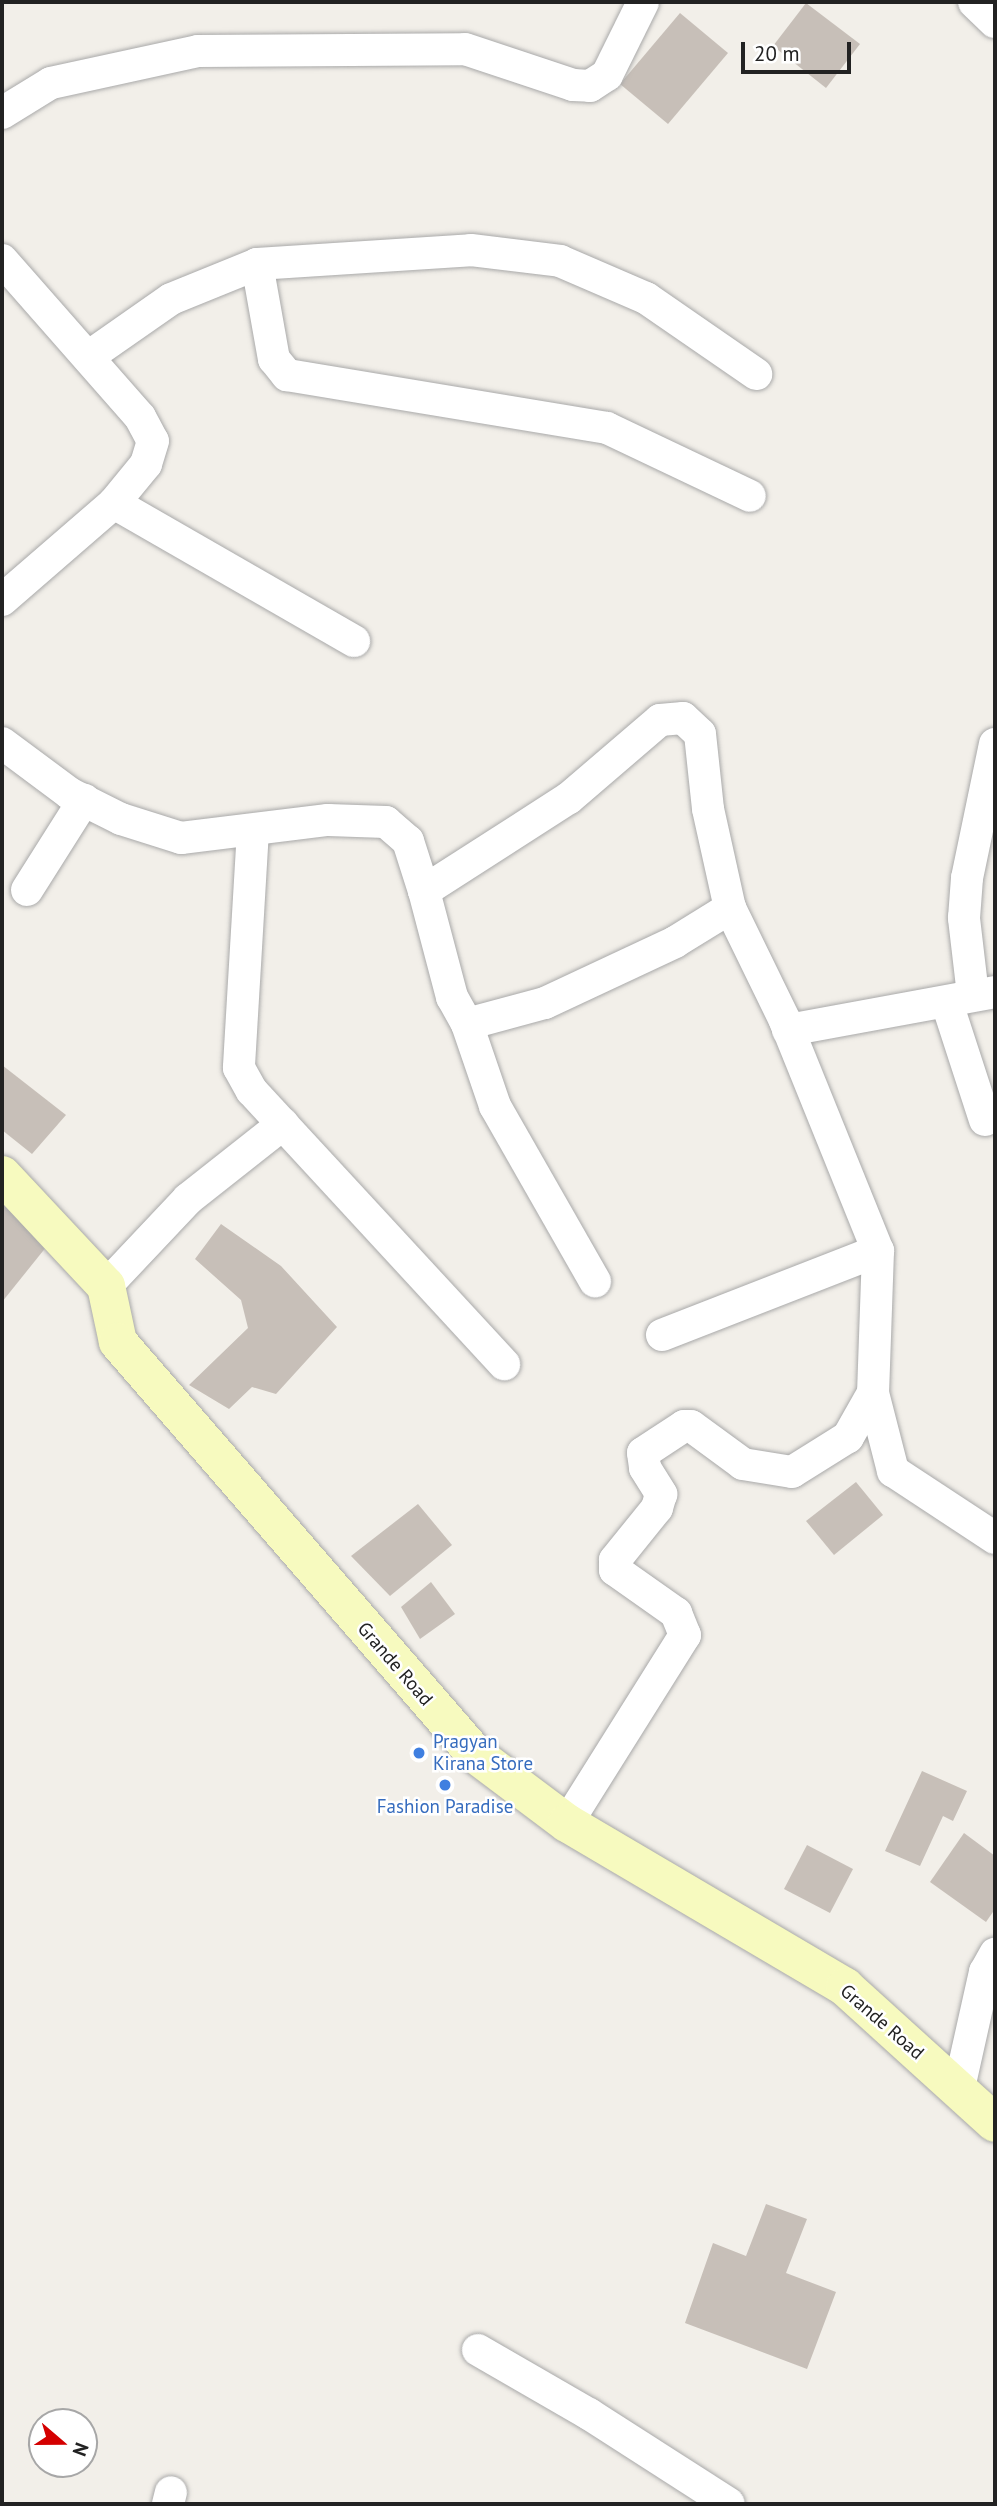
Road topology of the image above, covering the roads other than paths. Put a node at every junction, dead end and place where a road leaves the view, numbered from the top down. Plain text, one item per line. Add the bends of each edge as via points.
1 (643, 2) edge
2 (974, 2) edge
3 (995, 22) edge
4 (2, 113) edge
5 (2, 260) edge
6 (257, 264) junction
7 (88, 358) junction
8 (756, 374) dead end
9 (750, 496) dead end
10 (114, 503) junction
11 (2, 600) edge
12 (354, 641) dead end
13 (2, 743) edge
14 (995, 744) edge
15 (83, 800) junction
16 (253, 830) junction
17 (27, 890) dead end
18 (424, 891) junction
19 (730, 908) junction
20 (972, 997) edge
21 (467, 1024) junction
22 (788, 1030) junction
23 (985, 1120) dead end
24 (283, 1124) junction
25 (2, 1175) edge
26 (878, 1251) junction
27 (594, 1281) dead end
28 (106, 1286) junction
29 (662, 1335) dead end
30 (503, 1364) dead end
31 (873, 1393) junction
32 (995, 1538) edge
33 (567, 1823) junction
34 (995, 1954) edge
35 (959, 2088) junction
36 (995, 2123) edge
37 (478, 2350) dead end
38 (729, 2504) edge

1 - 4 street via 607,75 590,86 573,85 466,49 198,51 51,83
2 - 3 street
5 - 7 street
6 - 7 street via 171,299
6 - 8 street via 471,250 560,261 646,298
6 - 9 street via 274,359 287,376 607,428
7 - 10 street via 140,417 153,441 146,464
10 - 11 street
10 - 12 street
13 - 15 street
14 - 20 street via 967,878 964,918
15 - 16 street via 181,838
15 - 17 street
16 - 18 street via 328,820 386,822 408,841
16 - 24 street via 239,1068 252,1091
18 - 19 street via 569,798 660,720 684,718 700,734 708,809
18 - 21 street via 452,997
19 - 21 street via 675,942 545,1003
19 - 22 street
20 - 22 street
20 - 23 street
21 - 27 street via 495,1107
22 - 26 street
24 - 28 street via 188,1199
24 - 30 street
25 - 28 street
26 - 29 street
26 - 31 street
28 - 33 street, Grande Road via 118,1342 282,1528 374,1642 475,1754
31 - 32 street via 893,1471
31 - 33 street via 848,1437 792,1472 743,1464 691,1426 643,1453 645,1468 661,1494 657,1508 615,1560 615,1570 676,1613 685,1635
33 - 35 street, Grande Road via 845,1987
34 - 35 street via 985,1972
35 - 36 street, Grande Road
37 - 38 street

